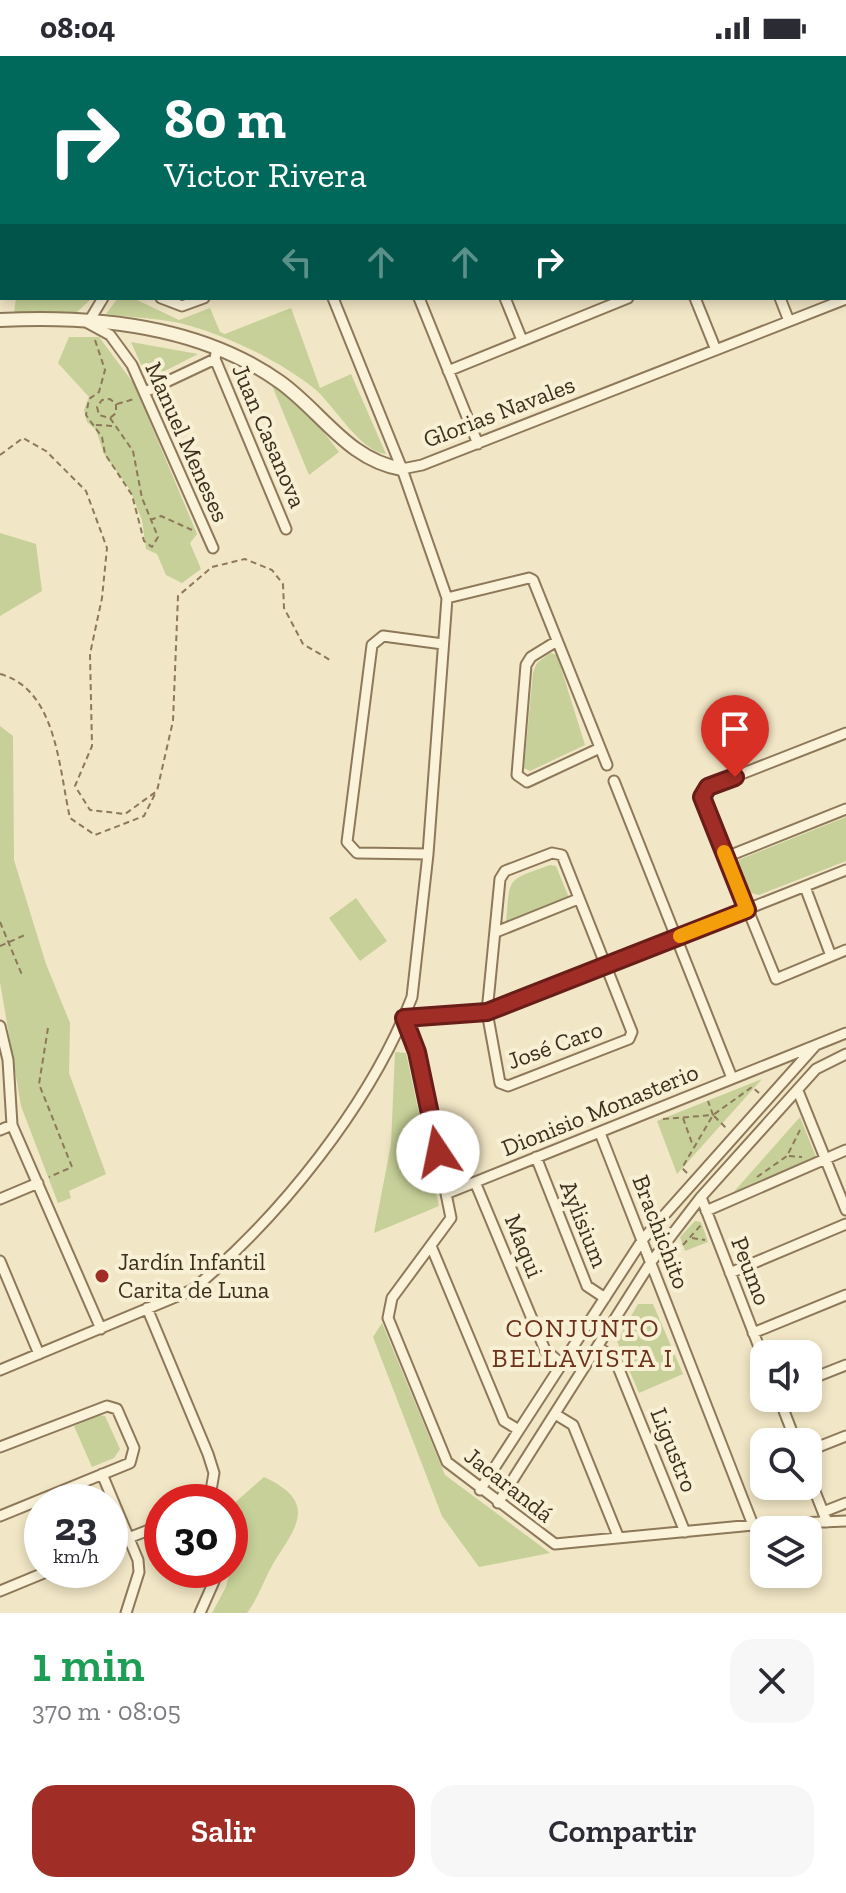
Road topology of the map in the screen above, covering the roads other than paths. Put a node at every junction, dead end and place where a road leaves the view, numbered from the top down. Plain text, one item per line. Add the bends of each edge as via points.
1 (102, 300) edge
2 (166, 300) edge
3 (198, 300) edge
4 (334, 300) edge
5 (420, 300) edge
6 (506, 300) edge
7 (623, 300) edge
8 (696, 300) edge
9 (781, 300) edge
10 (843, 300) edge
11 (0, 320) edge
12 (789, 321) junction
13 (88, 323) junction
14 (522, 340) junction
15 (716, 350) junction
16 (216, 353) junction
17 (448, 371) junction
18 (145, 392) junction
19 (478, 444) junction
20 (402, 469) junction
21 (286, 529) dead end
22 (213, 548) dead end
23 (447, 598) junction
24 (557, 641) junction
25 (443, 644) junction
26 (846, 733) edge
27 (600, 748) junction
28 (607, 765) dead end
29 (614, 781) dead end
30 (846, 809) edge
31 (428, 854) junction
32 (726, 857) junction
33 (846, 870) edge
34 (805, 887) junction
35 (578, 899) junction
36 (747, 910) junction
37 (496, 932) junction
38 (676, 938) junction
39 (846, 950) edge
40 (831, 956) junction
41 (606, 965) junction
42 (487, 1012) junction
43 (404, 1018) junction
44 (0, 1026) edge
45 (846, 1033) edge
46 (816, 1045) junction
47 (846, 1054) edge
48 (4, 1062) edge
49 (732, 1078) junction
50 (798, 1091) junction
51 (12, 1125) junction
52 (0, 1130) edge
53 (600, 1133) junction
54 (846, 1150) edge
55 (536, 1157) junction
56 (825, 1159) junction
57 (475, 1182) junction
58 (38, 1183) junction
59 (448, 1193) junction
60 (701, 1197) junction
61 (0, 1199) edge
62 (846, 1210) edge
63 (708, 1216) junction
64 (846, 1224) edge
65 (643, 1239) junction
66 (431, 1246) junction
67 (0, 1261) edge
68 (651, 1262) junction
69 (730, 1273) junction
70 (846, 1295) edge
71 (605, 1298) junction
72 (147, 1308) junction
73 (101, 1329) junction
74 (753, 1333) junction
75 (756, 1340) edge
76 (597, 1347) junction
77 (39, 1354) junction
78 (562, 1364) junction
79 (846, 1365) edge
80 (0, 1370) edge
81 (822, 1374) edge
82 (555, 1414) junction
83 (519, 1430) junction
84 (846, 1436) edge
85 (822, 1445) edge
86 (0, 1447) edge
87 (102, 1474) junction
88 (106, 1484) edge
89 (212, 1484) edge
90 (480, 1490) junction
91 (818, 1500) edge
92 (498, 1503) junction
93 (846, 1503) edge
94 (823, 1512) junction
95 (0, 1516) edge
96 (750, 1517) edge
97 (846, 1521) edge
98 (822, 1522) edge
99 (827, 1522) junction
100 (750, 1525) edge
101 (144, 1531) edge
102 (685, 1532) junction
103 (618, 1536) junction
104 (128, 1537) joint
105 (24, 1581) edge
106 (211, 1588) edge
107 (0, 1591) edge
108 (125, 1612) edge
109 (200, 1613) edge

1 - 13 street
2 - 3 street via 182,306
4 - 20 street
5 - 17 street
6 - 14 street
7 - 14 street
8 - 15 street
9 - 12 street
10 - 12 street, Glorias Navales
11 - 13 street, Glorias Navales
12 - 15 street, Glorias Navales
13 - 16 street, Glorias Navales via 154,328
13 - 18 street, Manuel Meneses via 110,335
14 - 17 street
15 - 19 street, Glorias Navales
16 - 18 street, Juan Casanova
16 - 20 street, Glorias Navales via 288,388 360,455
16 - 21 street, Juan Casanova
17 - 19 street
18 - 22 street, Manuel Meneses
19 - 20 street, Glorias Navales
20 - 23 street
23 - 24 street via 529,578
23 - 25 street
24 - 27 street
24 - 27 street via 526,665 517,775 527,782
25 - 31 street
25 - 31 street via 383,636 372,645 347,842 357,853
26 - 32 street via 708,787 702,797
27 - 28 street
29 - 38 street
30 - 32 street
31 - 43 street via 418,971
32 - 36 street
33 - 34 street
34 - 36 street
34 - 40 street
35 - 37 street
35 - 37 street, José Caro via 562,855 552,853 505,871
35 - 41 street, José Caro
36 - 38 street
36 - 40 street via 776,979
37 - 42 street, José Caro
38 - 41 street
38 - 49 street
39 - 40 street
41 - 42 street
41 - 42 street, José Caro via 632,1032 629,1039 508,1086 500,1083
42 - 43 street
43 - 59 street via 417,1052
43 - 72 street via 350,1111 302,1179 192,1290
44 - 48 street
45 - 46 street, Dionisio Monasterio
46 - 49 street, Dionisio Monasterio
46 - 65 street
47 - 50 street via 816,1069
48 - 51 street
49 - 53 street, Dionisio Monasterio
50 - 56 street
50 - 60 street
51 - 52 street
51 - 58 street
53 - 55 street, Dionisio Monasterio
53 - 65 street, Brachichito
54 - 56 street
55 - 57 street, Dionisio Monasterio
55 - 71 street, Aylisium via 587,1286
56 - 62 street
56 - 63 street
57 - 59 street, Dionisio Monasterio
57 - 78 street, Maqui via 545,1350
58 - 61 street
58 - 73 street
59 - 66 street, Jacarandá via 451,1218
60 - 63 street, Peumo
60 - 68 street
63 - 69 street, Peumo
64 - 69 street
65 - 68 street, Brachichito
65 - 71 street
66 - 83 street via 504,1421
66 - 90 street, Jacarandá via 392,1298 388,1318 447,1462
67 - 77 street
68 - 76 street
68 - 96 street, Brachichito
69 - 74 street, Peumo
70 - 74 street
71 - 78 street
72 - 73 street
72 - 89 street via 208,1454
73 - 77 street
74 - 75 street, Peumo
76 - 82 street
76 - 102 street, Ligustro via 614,1357
77 - 80 street
78 - 83 street
79 - 81 street
82 - 92 street
82 - 103 street via 573,1425
83 - 90 street
84 - 85 street
86 - 87 street via 107,1406 117,1409 134,1448 130,1463
87 - 88 street
87 - 95 street
90 - 92 street, Jacarandá
91 - 94 street
92 - 103 street, Jacarandá via 555,1544
93 - 94 street
94 - 99 street
97 - 99 street, Jacarandá
98 - 99 street, Jacarandá
100 - 102 street, Jacarandá
101 - 104 street
102 - 103 street, Jacarandá
104 - 108 street via 139,1572
105 - 107 street
106 - 109 street

